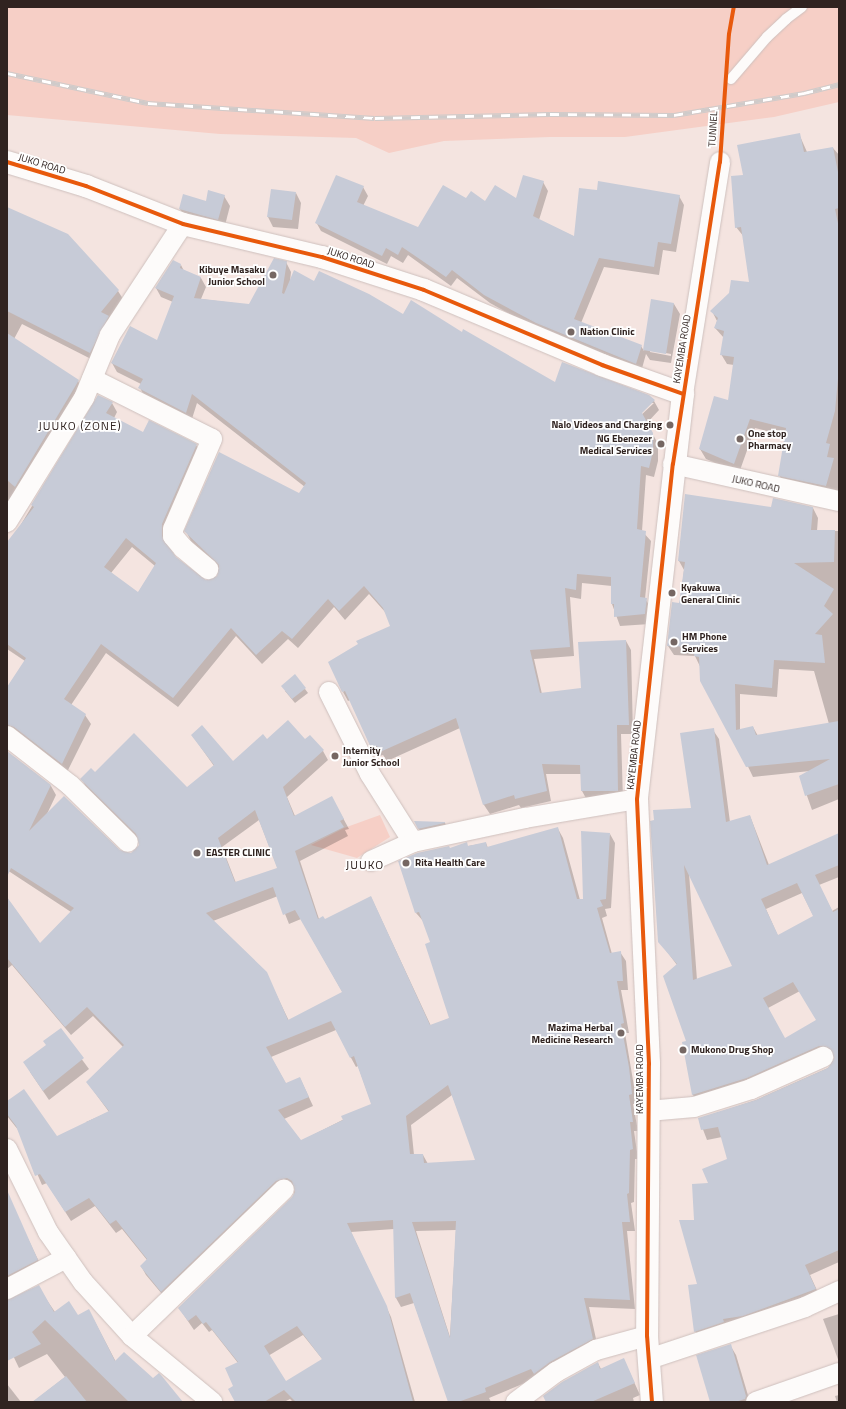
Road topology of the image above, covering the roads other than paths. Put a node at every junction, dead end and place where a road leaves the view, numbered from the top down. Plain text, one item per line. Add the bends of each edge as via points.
1 (802, 7) edge
2 (732, 79) dead end
3 (7, 162) edge
4 (720, 162) dead end
5 (183, 224) junction
6 (92, 379) junction
7 (682, 394) junction
8 (673, 464) junction
9 (839, 501) edge
10 (7, 522) edge
11 (208, 569) dead end
12 (329, 692) dead end
13 (7, 736) edge
14 (638, 800) junction
15 (128, 842) dead end
16 (413, 842) junction
17 (371, 861) dead end
18 (823, 1057) dead end
19 (648, 1111) junction
20 (7, 1149) edge
21 (284, 1189) dead end
22 (66, 1258) junction
23 (7, 1289) edge
24 (839, 1291) edge
25 (132, 1336) junction
26 (646, 1336) junction
27 (649, 1359) junction
28 (839, 1374) edge
29 (212, 1402) edge
30 (516, 1402) edge
31 (652, 1402) edge
32 (756, 1402) edge

1 - 2 lane via 767,38
3 - 5 street, JUKO ROAD via 86,186
4 - 7 street, KAYEMBA ROAD
5 - 6 street via 110,335
5 - 7 street, JUKO ROAD via 322,257 424,290 602,365
6 - 10 street via 84,398
6 - 11 street via 212,439 173,529 173,536 183,548
7 - 8 street, KAYEMBA ROAD
8 - 9 street, JUKO ROAD
8 - 14 street, KAYEMBA ROAD
12 - 16 street via 370,774
13 - 15 street via 70,784
14 - 16 street via 525,818
14 - 19 street, KAYEMBA ROAD via 649,1064
16 - 17 street
18 - 19 street via 751,1089 694,1107
19 - 26 street, KAYEMBA ROAD
20 - 22 street via 48,1232
21 - 25 street
22 - 23 street
22 - 25 street via 83,1282
24 - 27 street via 798,1310
25 - 29 street
26 - 27 street, KAYEMBA ROAD
26 - 30 street via 596,1350 556,1372
27 - 31 street, KAYEMBA ROAD
28 - 32 street

